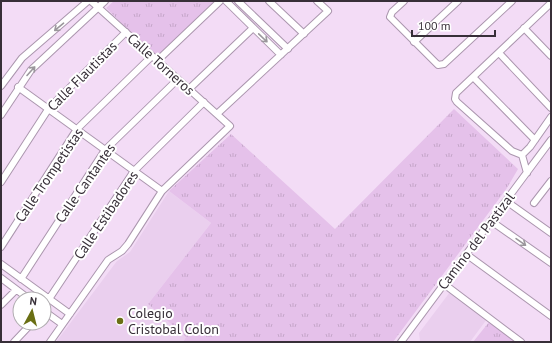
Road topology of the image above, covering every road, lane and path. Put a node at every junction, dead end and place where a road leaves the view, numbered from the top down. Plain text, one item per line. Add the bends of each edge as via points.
1 (89, 1) edge
2 (105, 1) edge
3 (220, 1) edge
4 (226, 1) edge
5 (238, 1) edge
6 (269, 1) edge
7 (317, 1) edge
8 (404, 1) edge
9 (458, 1) edge
10 (512, 1) edge
11 (550, 5) edge
12 (98, 7) junction
13 (253, 28) junction
14 (524, 28) junction
15 (126, 32) junction
16 (304, 34) junction
17 (414, 42) junction
18 (288, 49) junction
19 (499, 53) junction
20 (281, 55) junction
21 (152, 56) junction
22 (551, 56) edge
23 (157, 61) junction
24 (473, 77) junction
25 (4, 78) edge
26 (178, 79) junction
27 (1, 86) edge
28 (18, 88) junction
29 (189, 89) junction
30 (204, 102) junction
31 (49, 108) junction
32 (551, 108) edge
33 (1, 114) edge
34 (217, 114) junction
35 (551, 117) edge
36 (77, 129) junction
37 (534, 140) junction
38 (551, 140) edge
39 (105, 150) junction
40 (522, 155) junction
41 (134, 171) junction
42 (527, 172) junction
43 (1, 182) edge
44 (550, 183) edge
45 (162, 190) junction
46 (506, 201) junction
47 (534, 203) dead end
48 (491, 221) junction
49 (551, 233) edge
50 (1, 247) edge
51 (466, 254) junction
52 (551, 263) edge
53 (1, 264) edge
54 (1, 278) edge
55 (21, 279) junction
56 (444, 284) junction
57 (16, 290) joint
58 (38, 291) edge
59 (52, 296) edge
60 (52, 300) edge
61 (1, 305) edge
62 (70, 314) junction
63 (551, 316) edge
64 (52, 317) edge
65 (62, 324) junction
66 (24, 331) edge
67 (403, 341) edge
68 (14, 342) edge
69 (50, 342) edge
70 (521, 342) edge

1 - 12 street, Calle Torneros
1 -> 25 street via 22,58
2 - 12 street
3 - 23 street
4 - 13 street
5 - 18 street
6 - 16 street
7 - 16 street via 328,11
8 - 17 street via 390,17
9 - 17 street
10 - 17 street via 444,64 438,65
11 - 14 street
12 - 15 street, Calle Torneros
28 -> 12 street via 34,67
13 -> 20 street
13 - 29 street
14 - 19 street
14 - 22 street
15 - 21 street, Calle Torneros
15 - 31 street, Calle Flautistas
16 - 18 street
18 - 20 street
19 - 24 street
19 - 32 street
20 - 34 street
21 - 23 street, Calle Torneros
21 - 36 street, Calle Trompetistas
23 - 26 street, Calle Torneros
24 - 37 street
24 - 40 street via 456,93 455,99 512,151
25 - 27 street
26 - 29 street, Calle Torneros
26 - 39 street, Calle Cantantes
28 - 31 street
28 - 33 street
29 - 30 street, Calle Torneros
30 - 34 street, Calle Torneros
30 - 41 street, Calle Estibadores
31 - 36 street
31 - 43 street, Calle Flautistas
34 - 45 street, Calle Torneros via 230,126
35 - 37 street
36 - 39 street
36 - 50 street, Calle Trompetistas
37 - 40 street
38 - 42 street, Camino del Pastizal
39 - 41 street
39 - 55 street, Calle Cantantes
40 - 42 street
41 - 45 street
41 - 59 street, Calle Estibadores
42 - 46 street, Camino del Pastizal
44 - 47 street
45 - 62 street via 128,244 108,260
46 - 48 street, Camino del Pastizal
46 - 49 street
48 - 51 street, Camino del Pastizal
48 -> 52 street
51 - 56 street, Camino del Pastizal
51 - 63 street
53 - 55 street
54 - 57 street
55 - 58 street
56 - 67 street, Camino del Pastizal
56 - 70 street
57 - 61 street
60 - 62 street
62 - 65 street
64 - 65 street
65 - 69 street
66 - 68 street

